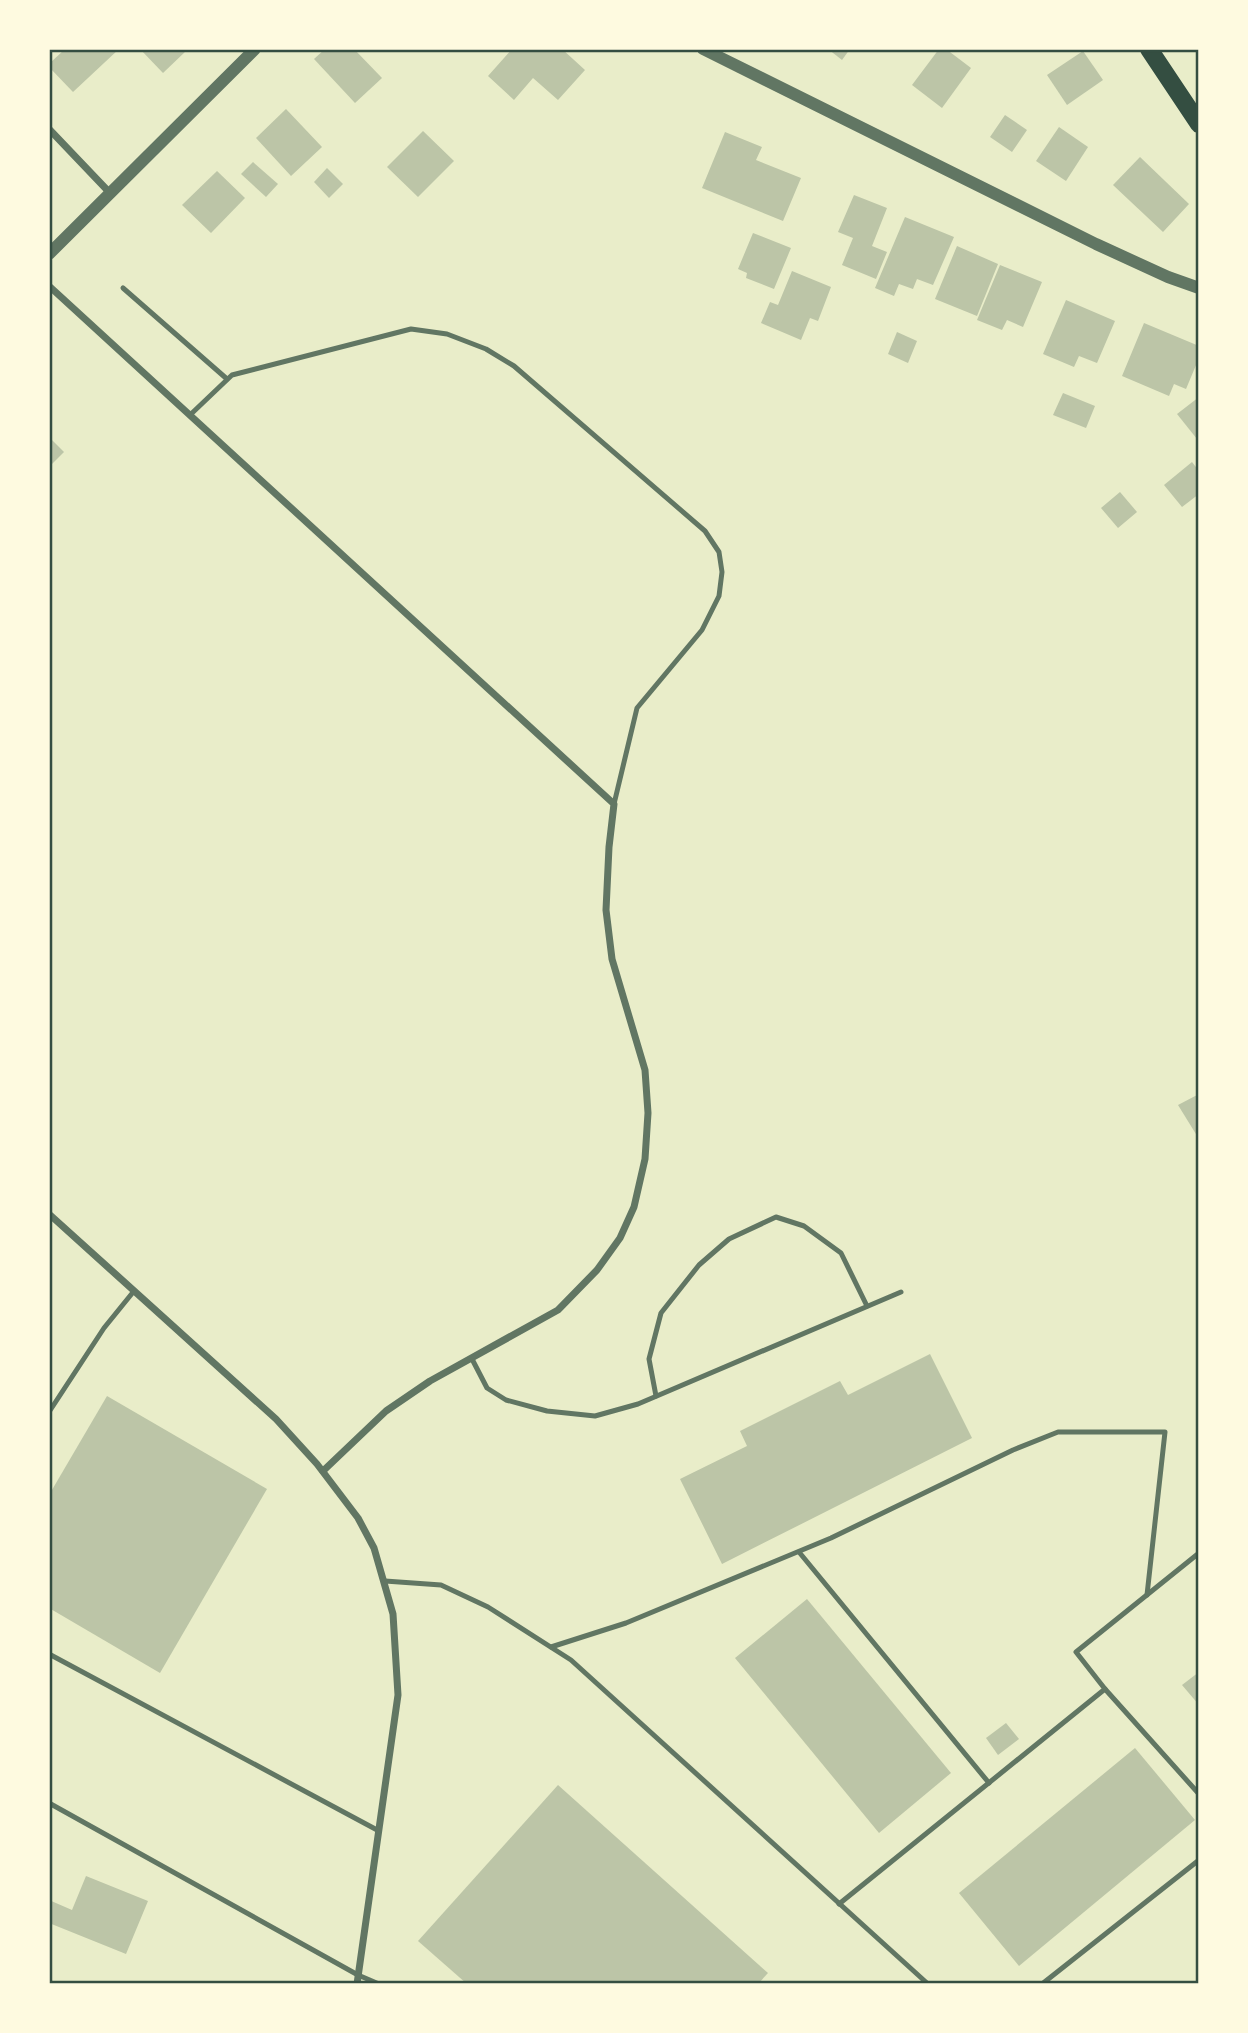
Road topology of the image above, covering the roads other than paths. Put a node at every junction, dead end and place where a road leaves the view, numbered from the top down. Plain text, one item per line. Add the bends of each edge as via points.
1 (255, 49) edge
2 (703, 49) edge
3 (1149, 49) edge
4 (1199, 124) edge
5 (49, 129) edge
6 (110, 193) junction
7 (49, 254) edge
8 (49, 286) edge
9 (123, 288) dead end
10 (1199, 288) edge
11 (227, 379) junction
12 (190, 415) junction
13 (614, 804) junction
14 (49, 1214) edge
15 (134, 1291) junction
16 (901, 1292) dead end
17 (867, 1306) junction
18 (472, 1359) junction
19 (656, 1396) junction
20 (49, 1412) edge
21 (323, 1471) junction
22 (799, 1552) junction
23 (1199, 1553) edge
24 (385, 1581) junction
25 (1147, 1595) junction
26 (551, 1647) junction
27 (49, 1654) edge
28 (1105, 1689) junction
29 (989, 1783) junction
30 (1199, 1794) edge
31 (49, 1803) edge
32 (379, 1831) junction
33 (1199, 1860) edge
34 (839, 1904) junction
35 (358, 1975) junction
36 (357, 1984) edge
37 (379, 1984) edge
38 (928, 1984) edge
39 (1042, 1984) edge

1 - 6 street
2 - 10 street via 1096,244
3 - 4 main road
5 - 6 street
6 - 7 street
8 - 12 street
9 - 11 lane
11 - 12 lane
11 - 13 lane via 232,374 411,329 447,334 514,366 705,531 719,552 719,596 702,630 637,708
12 - 13 street
13 - 18 street via 606,910 612,959 645,1070 648,1113 645,1159 634,1207 620,1238 597,1270 558,1310
14 - 15 street
15 - 20 lane
15 - 21 street via 275,1419
16 - 17 lane
17 - 19 lane
17 - 19 lane via 841,1253 804,1226 776,1217 729,1239 699,1265 661,1312 649,1359
18 - 19 lane via 487,1388 506,1400 547,1411 595,1416
18 - 21 street via 386,1411
21 - 24 street via 358,1518
22 - 25 lane via 1058,1432 1165,1432
22 - 26 lane via 626,1623
22 - 29 lane
23 - 25 lane
24 - 26 lane via 441,1585 488,1607
24 - 32 street via 393,1614 398,1695
25 - 28 lane via 1076,1652
26 - 34 lane via 571,1660
27 - 32 lane
28 - 29 lane
28 - 30 lane
29 - 34 lane
31 - 35 lane
32 - 35 street
33 - 39 lane
34 - 38 lane
35 - 36 street
35 - 37 lane

